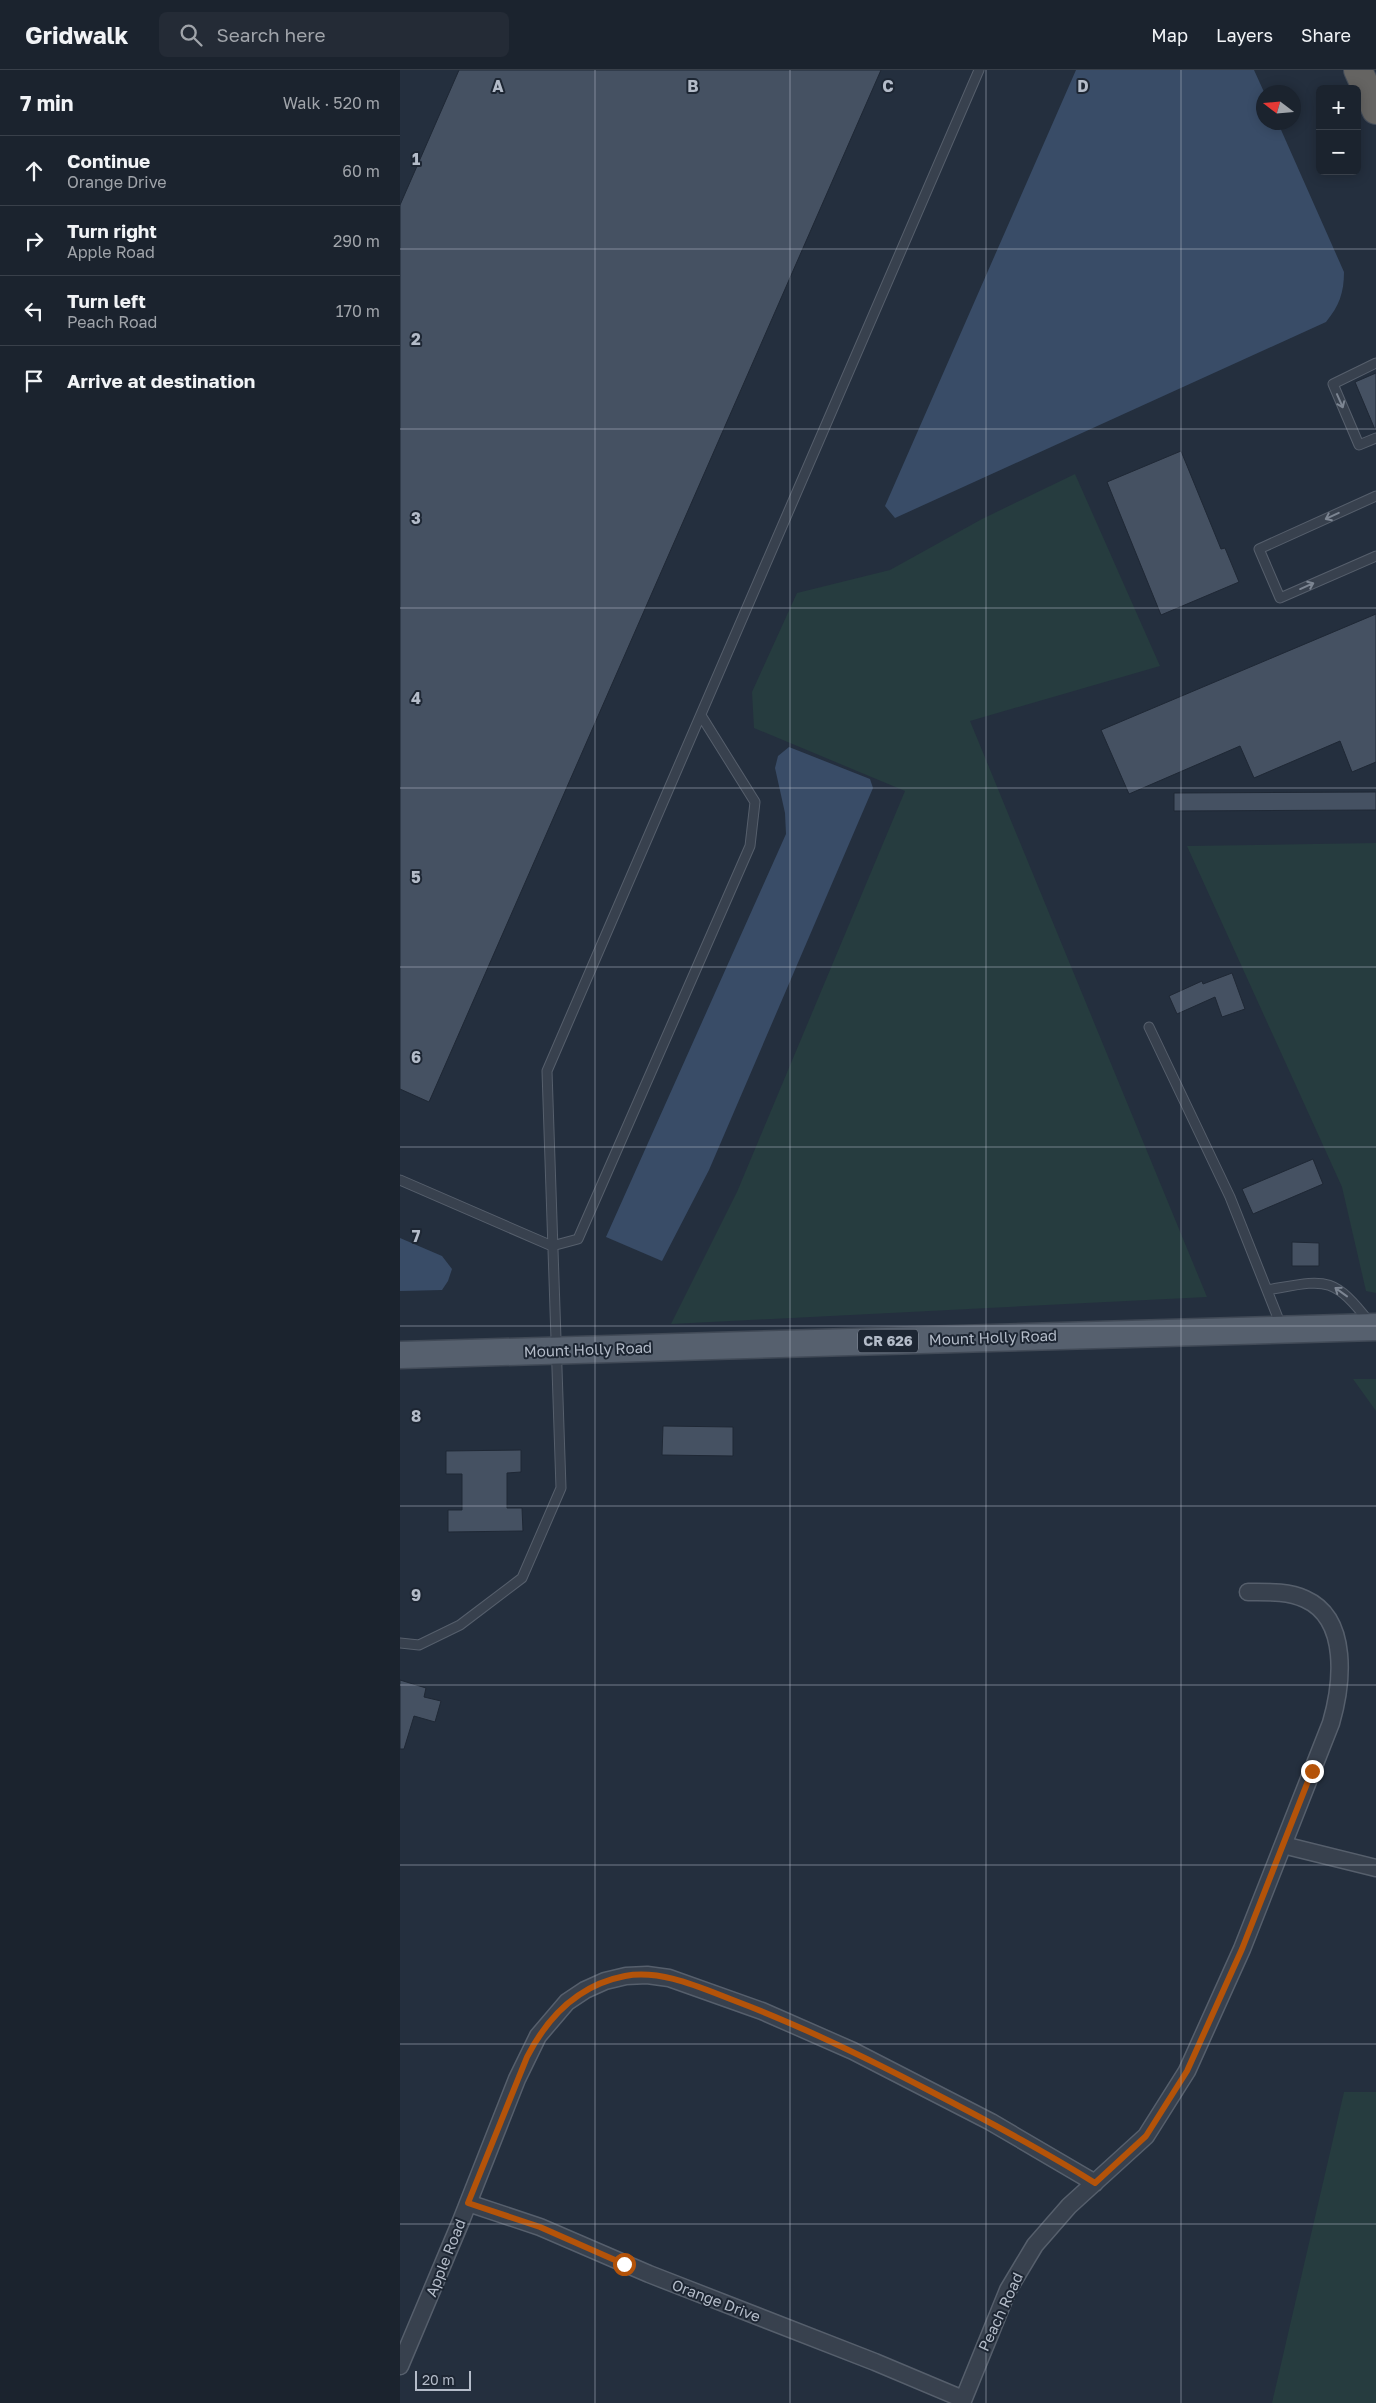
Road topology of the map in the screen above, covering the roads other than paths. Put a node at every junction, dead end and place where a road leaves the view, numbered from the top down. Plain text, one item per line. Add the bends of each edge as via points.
1 (979, 70) edge
2 (1358, 70) edge
3 (1376, 110) edge
4 (1376, 363) edge
5 (1376, 438) edge
6 (1376, 496) edge
7 (1376, 556) edge
8 (702, 717) junction
9 (1149, 1027) dead end
10 (400, 1180) edge
11 (552, 1246) junction
12 (1267, 1290) junction
13 (1375, 1328) edge
14 (1284, 1330) junction
15 (557, 1351) junction
16 (400, 1356) edge
17 (1248, 1592) dead end
18 (400, 1643) edge
19 (1283, 1845) junction
20 (1376, 1868) edge
21 (1095, 2183) junction
22 (468, 2203) junction
23 (400, 2366) edge
24 (962, 2401) edge

1 - 8 lane
2 - 3 highway
4 -> 5 lane via 1333,384 1359,445
6 -> 7 lane via 1259,550 1280,598
8 - 11 lane via 548,1071
8 - 11 lane via 754,802 750,846 578,1239
9 - 12 lane via 1230,1197
10 - 11 lane
11 - 15 lane
13 -> 12 lane via 1351,1298 1332,1285 1314,1282
12 - 14 lane
13 - 14 main road, Mount Holly Road / CR 626
14 - 15 main road, Mount Holly Road / CR 626
15 - 16 main road, Mount Holly Road / CR 626
15 - 18 lane via 561,1488 522,1578 460,1625 419,1645
17 - 19 street, Peach Road via 1290,1594 1319,1608 1337,1639 1340,1658 1338,1701 1332,1723
19 - 20 street
19 - 21 street, Peach Road via 1210,2023 1175,2093 1146,2136
21 - 22 street, Apple Road via 1027,2141 853,2051 714,1992 670,1978 647,1975 626,1976 585,1990 552,2018 538,2036 517,2079
21 - 24 street, Peach Road via 1052,2224 1008,2290
22 - 23 street, Apple Road
22 - 24 street, Orange Drive via 540,2227 649,2274 875,2362

